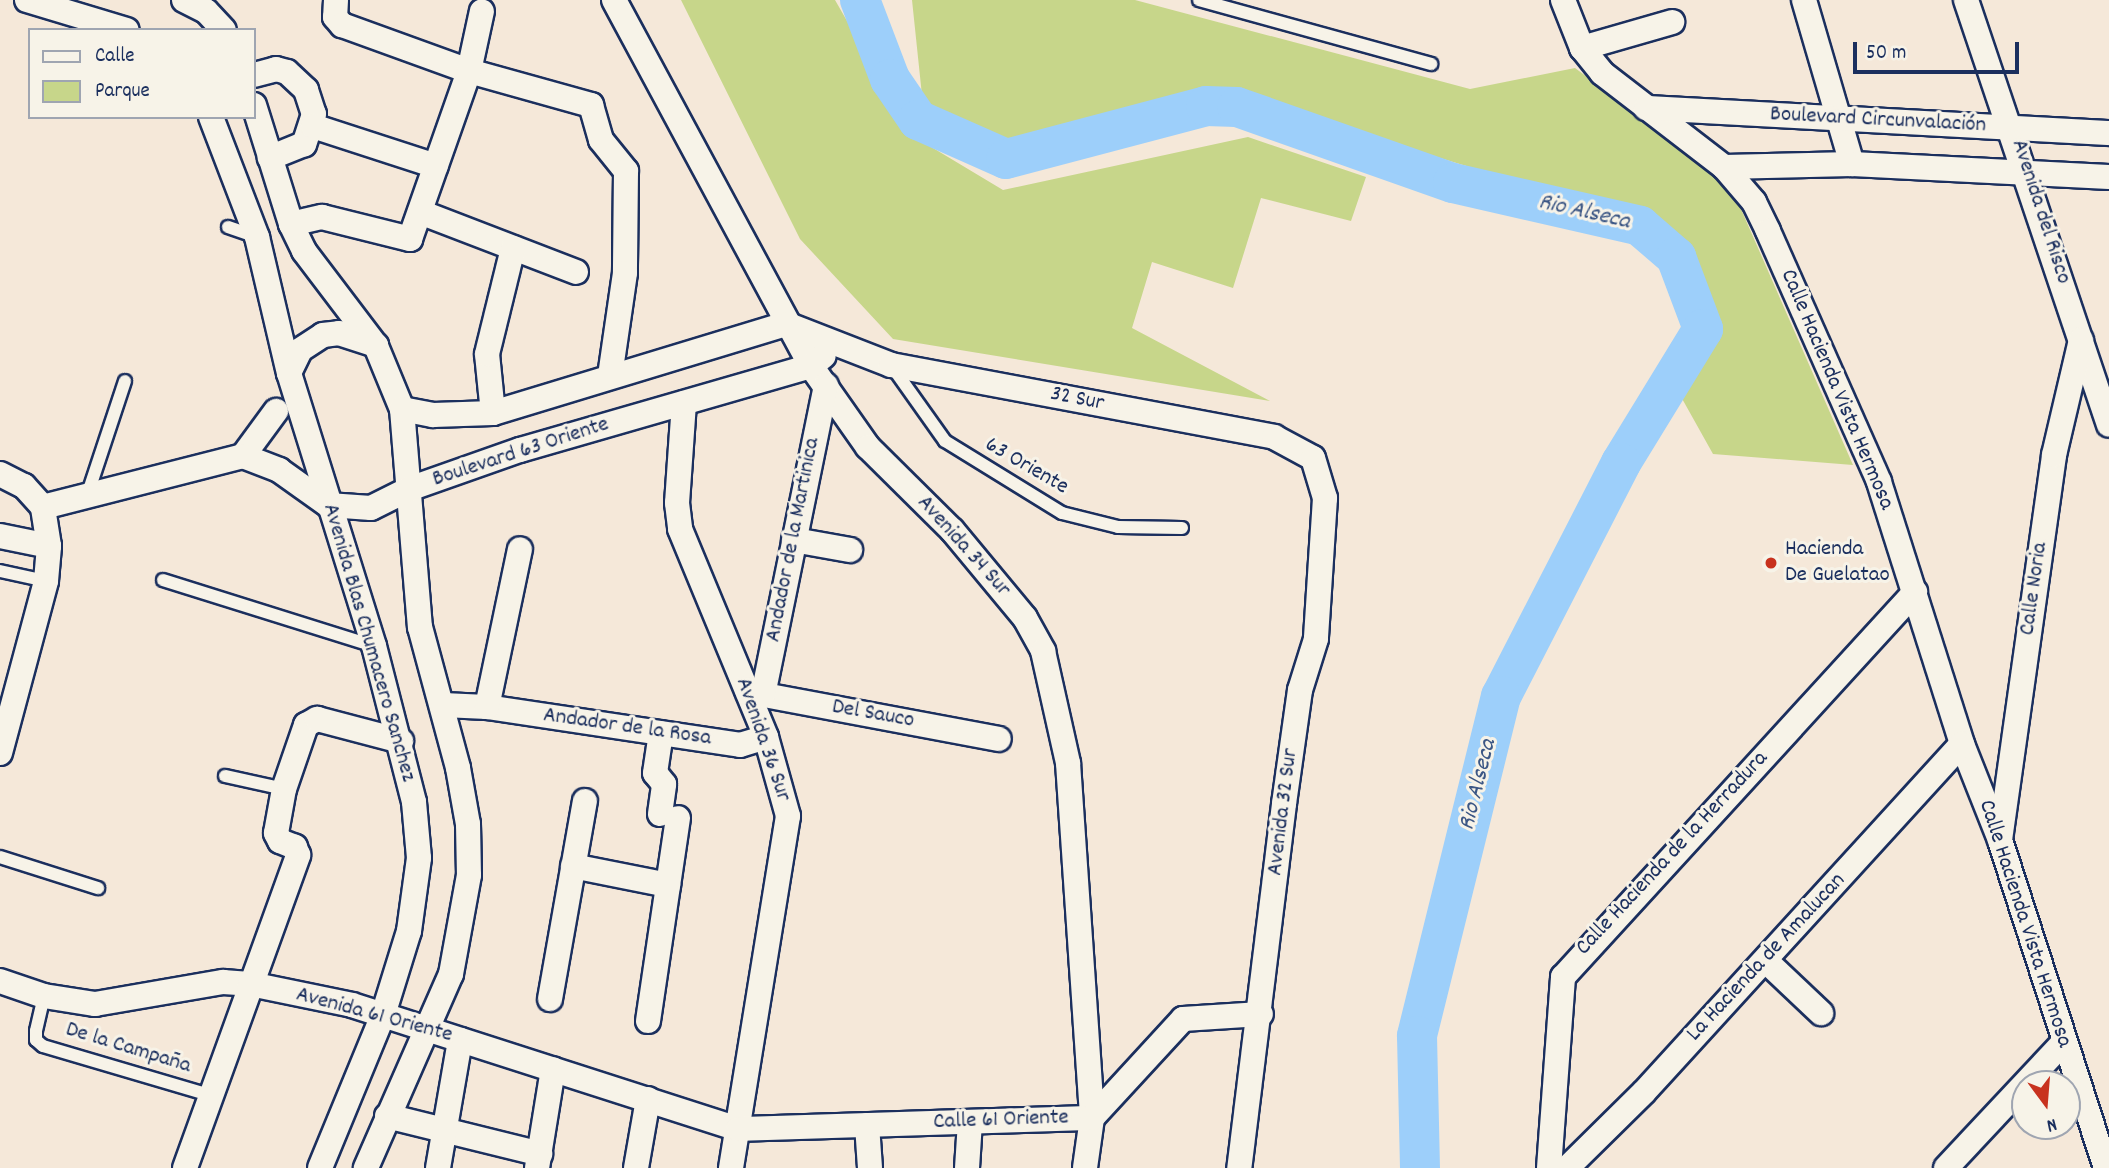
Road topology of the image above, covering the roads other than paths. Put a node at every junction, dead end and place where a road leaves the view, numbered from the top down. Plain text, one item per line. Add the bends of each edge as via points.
1 (27, 0) edge
2 (184, 0) edge
3 (614, 0) edge
4 (1199, 0) edge
5 (1563, 0) edge
6 (1804, 0) edge
7 (1966, 0) edge
8 (336, 8) edge
9 (482, 11) dead end
10 (1672, 22) dead end
11 (120, 28) edge
12 (222, 28) edge
13 (1582, 48) junction
14 (1431, 64) dead end
15 (469, 71) junction
16 (256, 74) edge
17 (1646, 108) junction
18 (256, 112) edge
19 (212, 119) edge
20 (1841, 120) junction
21 (313, 126) junction
22 (2013, 129) junction
23 (2109, 133) edge
24 (270, 158) junction
25 (1852, 164) junction
26 (436, 166) junction
27 (1724, 167) junction
28 (2026, 173) junction
29 (2109, 177) edge
30 (420, 212) junction
31 (291, 224) junction
32 (228, 227) dead end
33 (257, 237) junction
34 (513, 248) junction
35 (576, 272) dead end
36 (786, 324) junction
37 (2081, 340) junction
38 (839, 345) junction
39 (376, 346) junction
40 (891, 365) junction
41 (289, 373) junction
42 (818, 375) junction
43 (610, 376) junction
44 (125, 382) dead end
45 (684, 403) junction
46 (402, 409) junction
47 (276, 411) dead end
48 (492, 413) junction
49 (2109, 425) edge
50 (243, 456) junction
51 (1313, 458) joint
52 (0, 474) edge
53 (409, 489) junction
54 (87, 496) junction
55 (328, 505) junction
56 (43, 507) junction
57 (1182, 528) dead end
58 (0, 537) edge
59 (794, 540) junction
60 (49, 546) junction
61 (520, 549) dead end
62 (850, 551) dead end
63 (0, 571) edge
64 (163, 580) dead end
65 (46, 581) junction
66 (1915, 592) junction
67 (374, 646) junction
68 (755, 694) junction
69 (443, 705) junction
70 (488, 707) junction
71 (5, 720) edge
72 (661, 733) junction
73 (766, 737) junction
74 (999, 739) dead end
75 (401, 741) junction
76 (1962, 744) junction
77 (0, 754) edge
78 (225, 776) dead end
79 (284, 789) junction
80 (585, 801) dead end
81 (2000, 840) junction
82 (0, 857) edge
83 (573, 866) junction
84 (668, 885) junction
85 (98, 888) dead end
86 (1766, 961) junction
87 (0, 981) edge
88 (250, 984) junction
89 (44, 996) junction
90 (550, 999) dead end
91 (1821, 1013) dead end
92 (1261, 1014) junction
93 (383, 1015) junction
94 (648, 1021) dead end
95 (426, 1030) junction
96 (460, 1040) junction
97 (2063, 1043) junction
98 (553, 1069) junction
99 (213, 1096) junction
100 (648, 1099) junction
101 (387, 1116) junction
102 (1092, 1118) junction
103 (970, 1122) junction
104 (867, 1125) junction
105 (444, 1129) junction
106 (740, 1129) junction
107 (512, 1158) edge
108 (538, 1161) edge
109 (185, 1168) edge
110 (320, 1168) edge
111 (366, 1168) edge
112 (438, 1168) edge
113 (636, 1168) edge
114 (731, 1168) edge
115 (870, 1168) edge
116 (967, 1168) edge
117 (1085, 1168) edge
118 (1239, 1168) edge
119 (1549, 1168) edge
120 (1567, 1168) edge
121 (1946, 1168) edge
122 (2106, 1168) edge

1 - 11 street
2 - 12 street via 206,11
3 - 36 street, Avenida 34 Sur
4 - 14 lane
5 - 13 street, Calle Hacienda Vista Hermosa
6 - 20 street
7 - 22 street, Avenida del Risco
8 - 15 street via 342,25
9 - 15 street
10 - 13 street
13 - 17 street, Calle Hacienda Vista Hermosa via 1612,83
15 - 26 street
15 - 43 street via 591,105 601,140 626,171 625,273
16 - 21 street via 276,69 297,79 311,100
17 - 20 street, Boulevard Circunvalación
17 - 27 street, Calle Hacienda Vista Hermosa
18 - 24 street
19 - 33 street, Avenida Blas Chumacero Sanchez
20 - 22 street, Boulevard Circunvalación
20 - 25 street
21 - 24 street via 304,144
21 - 26 street
22 - 23 street, Boulevard Circunvalación
22 - 28 street, Avenida del Risco
24 - 31 street
25 - 27 street, Boulevard Circunvalación
25 - 28 street, Boulevard Circunvalación
26 - 30 street
27 - 66 street, Calle Hacienda Vista Hermosa via 1754,202 1768,231 1879,482
28 - 29 street, Boulevard Circunvalación
28 - 37 street, Avenida del Risco
30 - 31 street via 410,239 322,217
30 - 34 street
31 - 39 street via 304,251
32 - 33 lane
33 - 41 street, Avenida Blas Chumacero Sanchez
34 - 35 street
34 - 48 street via 487,355
36 - 38 street, 32 Sur
36 - 42 street, Avenida 34 Sur
36 - 43 street, Boulevard 63 Oriente
37 - 49 street, Avenida del Risco
37 - 81 street, Calle Noria via 2054,455
38 - 40 street, 32 Sur
38 - 42 street
39 - 41 street via 347,335 323,335 300,350
39 - 46 street
40 - 51 street, 32 Sur via 1274,437
40 - 57 lane, 63 Oriente via 945,441 1062,513 1118,527
41 - 55 street, Avenida Blas Chumacero Sanchez
42 - 45 street, Boulevard 63 Oriente
42 - 59 street, Andador de la Martinica
42 - 102 street, Avenida 34 Sur via 868,447 951,530 1025,618 1043,651 1068,763
43 - 48 street, Boulevard 63 Oriente
44 - 54 lane
45 - 53 street, Boulevard 63 Oriente via 520,450
45 - 68 street, Avenida 36 Sur via 677,503 680,530
46 - 48 street, Boulevard 63 Oriente via 433,415
46 - 53 street
47 - 50 street
50 - 54 street
50 - 55 street via 279,470
51 - 92 street, Avenida 32 Sur via 1325,498 1316,639 1298,703
52 - 56 street via 24,486
53 - 55 street, Boulevard 63 Oriente via 371,508
53 - 69 street via 420,627
54 - 56 street
55 - 67 street, Avenida Blas Chumacero Sanchez
56 - 60 street
58 - 60 street
59 - 62 street
59 - 68 street, Andador de la Martinica
60 - 65 street
61 - 70 street
63 - 65 lane
64 - 67 lane
65 - 71 street
66 - 76 street, Calle Hacienda Vista Hermosa
66 - 119 street, Calle Hacienda de la Herradura via 1568,970 1561,997
67 - 75 street, Avenida Blas Chumacero Sanchez
68 - 73 street, Avenida 36 Sur
68 - 74 street, Del Sauco
69 - 70 street, Andador de la Rosa
69 - 95 street via 468,824 469,875 451,974
70 - 72 street, Andador de la Rosa
71 - 77 street
72 - 73 street, Andador de la Rosa via 740,745
72 - 84 street via 655,773 664,784 669,816
73 - 106 street, Avenida 36 Sur via 784,792 788,838 750,1044
75 - 79 street via 310,720
75 - 93 street, Avenida Blas Chumacero Sanchez via 419,858 416,898
76 - 81 street, Calle Hacienda Vista Hermosa
76 - 86 street, La Hacienda de Amalucan
78 - 79 lane
79 - 88 street via 276,838 295,847 298,855
80 - 83 street
81 - 97 street, Calle Hacienda Vista Hermosa
82 - 85 lane
83 - 84 street
83 - 90 street
84 - 94 street
86 - 91 street
86 - 120 street, La Hacienda de Amalucan
87 - 89 street, Avenida 61 Oriente
88 - 89 street, Avenida 61 Oriente via 203,985 117,1004
88 - 93 street, Avenida 61 Oriente
88 - 99 street
89 - 99 lane, De la Campaña via 36,1031 36,1040 43,1046
92 - 102 street, Calle 61 Oriente via 1183,1019
92 - 118 street, Avenida 32 Sur
93 - 95 street, Avenida 61 Oriente
93 - 110 street, Avenida Blas Chumacero Sanchez
95 - 96 street, Avenida 61 Oriente
95 - 101 street
96 - 98 street, Avenida 61 Oriente
96 - 105 street
97 - 121 street
97 - 122 street, Calle Hacienda Vista Hermosa
98 - 100 street, Avenida 61 Oriente
98 - 108 street
99 - 109 street
100 - 106 street, Avenida 61 Oriente
100 - 113 street
101 - 105 street
101 - 111 street
102 - 103 street, Calle 61 Oriente
102 - 117 street, Avenida 34 Sur
103 - 104 street, Calle 61 Oriente
103 - 116 street
104 - 106 street, Calle 61 Oriente
104 - 115 street
105 - 107 street
105 - 112 street
106 - 114 street, Avenida 36 Sur
107 - 108 street

